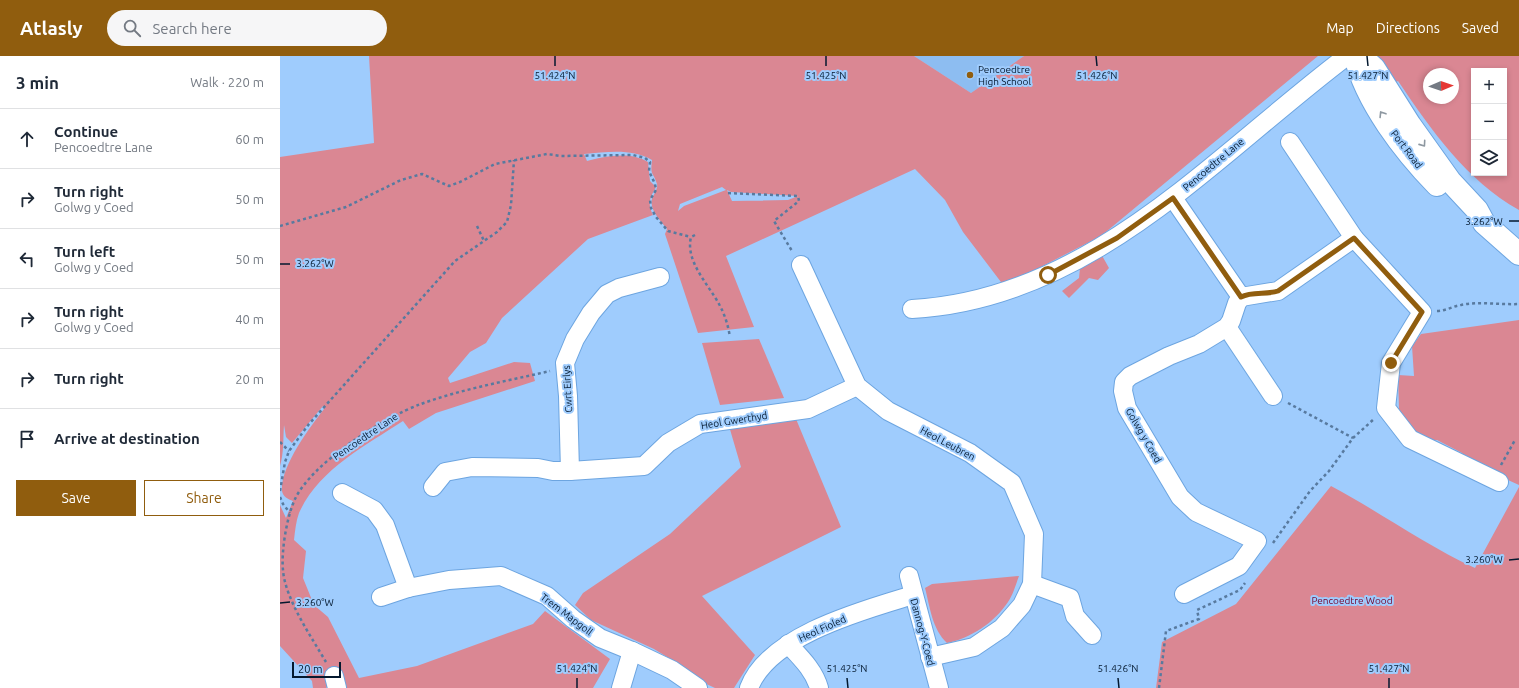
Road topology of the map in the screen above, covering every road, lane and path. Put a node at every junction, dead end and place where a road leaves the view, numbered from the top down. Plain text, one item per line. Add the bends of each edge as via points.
1 (1347, 56) edge
2 (1355, 56) edge
3 (1360, 56) edge
4 (1290, 142) dead end
5 (514, 160) junction
6 (728, 193) dead end
7 (1173, 198) junction
8 (1484, 224) junction
9 (280, 226) edge
10 (477, 226) dead end
11 (695, 235) dead end
12 (691, 237) junction
13 (1354, 238) junction
14 (484, 241) junction
15 (1519, 254) edge
16 (801, 265) joint
17 (660, 277) dead end
18 (1241, 297) junction
19 (1519, 304) edge
20 (912, 309) dead end
21 (1422, 312) junction
22 (1227, 327) junction
23 (730, 337) dead end
24 (554, 370) dead end
25 (857, 386) junction
26 (1273, 396) joint
27 (1386, 408) junction
28 (1353, 438) junction
29 (1515, 440) dead end
30 (280, 442) edge
31 (290, 451) junction
32 (570, 471) junction
33 (1496, 480) joint
34 (433, 487) dead end
35 (280, 491) edge
36 (342, 493) dead end
37 (280, 496) edge
38 (290, 513) junction
39 (1264, 545) junction
40 (908, 576) dead end
41 (1248, 578) dead end
42 (1032, 584) junction
43 (408, 588) junction
44 (1184, 594) dead end
45 (913, 595) junction
46 (381, 597) dead end
47 (1092, 635) dead end
48 (788, 644) junction
49 (632, 651) junction
50 (930, 657) junction
51 (335, 682) edge
52 (620, 688) edge
53 (698, 688) edge
54 (749, 688) edge
55 (819, 688) edge
56 (939, 688) edge
57 (1159, 688) edge

1 - 7 street, Pencoedtre Lane
8 -> 2 main road, Port Road via 1472,219 1458,206 1403,146 1360,76
3 -> 8 main road, Port Road via 1374,68 1414,132 1450,181 1477,210
4 - 13 street
5 - 9 path via 495,164 449,186 422,174 401,180 346,207
5 - 12 path via 547,154 633,155 645,158 650,162 649,171 656,184 656,190 650,200 656,217 668,232
5 - 14 path via 511,205 507,222
6 - 16 path via 798,196 798,201 774,221
7 - 18 street
7 - 20 street, Pencoedtre Lane via 1117,238 1064,268 1022,286 963,303
8 - 15 main road, Port Road
10 - 14 path
11 - 12 path
12 - 23 path via 689,246 692,260 720,305 728,323
13 - 18 street via 1278,291
13 - 21 street
14 - 31 path via 454,261 309,424
16 - 25 street, Heol Leubren
17 - 32 street, Cwrt Eirlys via 619,288 607,294 591,313 575,339 565,363
18 - 22 street
19 - 21 path via 1478,303 1460,305 1444,311
21 - 27 street via 1391,363
22 - 26 street
22 - 39 street, Golwg y Coed via 1199,344 1130,376 1124,382 1122,391 1127,408 1180,497 1196,512
24 - 38 path, Pencoedtre Lane via 422,403 403,411 343,449 318,469 303,486
25 - 32 street, Heol Gwerthyd via 808,409 700,424 668,443 644,466
25 - 42 street, Heol Leubren via 888,411 970,453 1012,483 1034,534
26 - 28 path
27 - 28 path
27 - 33 street via 1410,439
28 - 39 path via 1329,472
29 - 33 path
30 - 31 path
31 - 35 path via 285,462
32 - 34 street, Heol Gwerthyd via 472,467 445,472
36 - 43 street via 374,510 386,525
37 - 38 path
38 - 51 path, Pencoedtre Lane via 283,552 283,571 299,616
39 - 44 street via 1239,566
40 - 45 street, Dannog-Y-Coed
41 - 57 path via 1240,590 1197,610 1199,619 1166,631
42 - 47 street via 1070,598 1075,616
42 - 50 street, Heol Leubren via 1022,605 1002,628 974,647
43 - 46 street, Trem Mapgoll
43 - 49 street, Trem Mapgoll via 449,580 501,576 547,596 600,638
45 - 48 street, Heol Fioled via 857,612
45 - 50 street, Dannog-Y-Coed
48 - 54 street, Heol Fioled via 766,661
48 - 55 street via 807,665
49 - 52 street
49 - 53 street, Trem Mapgoll via 672,670
50 - 56 street, Dannog-Y-Coed

